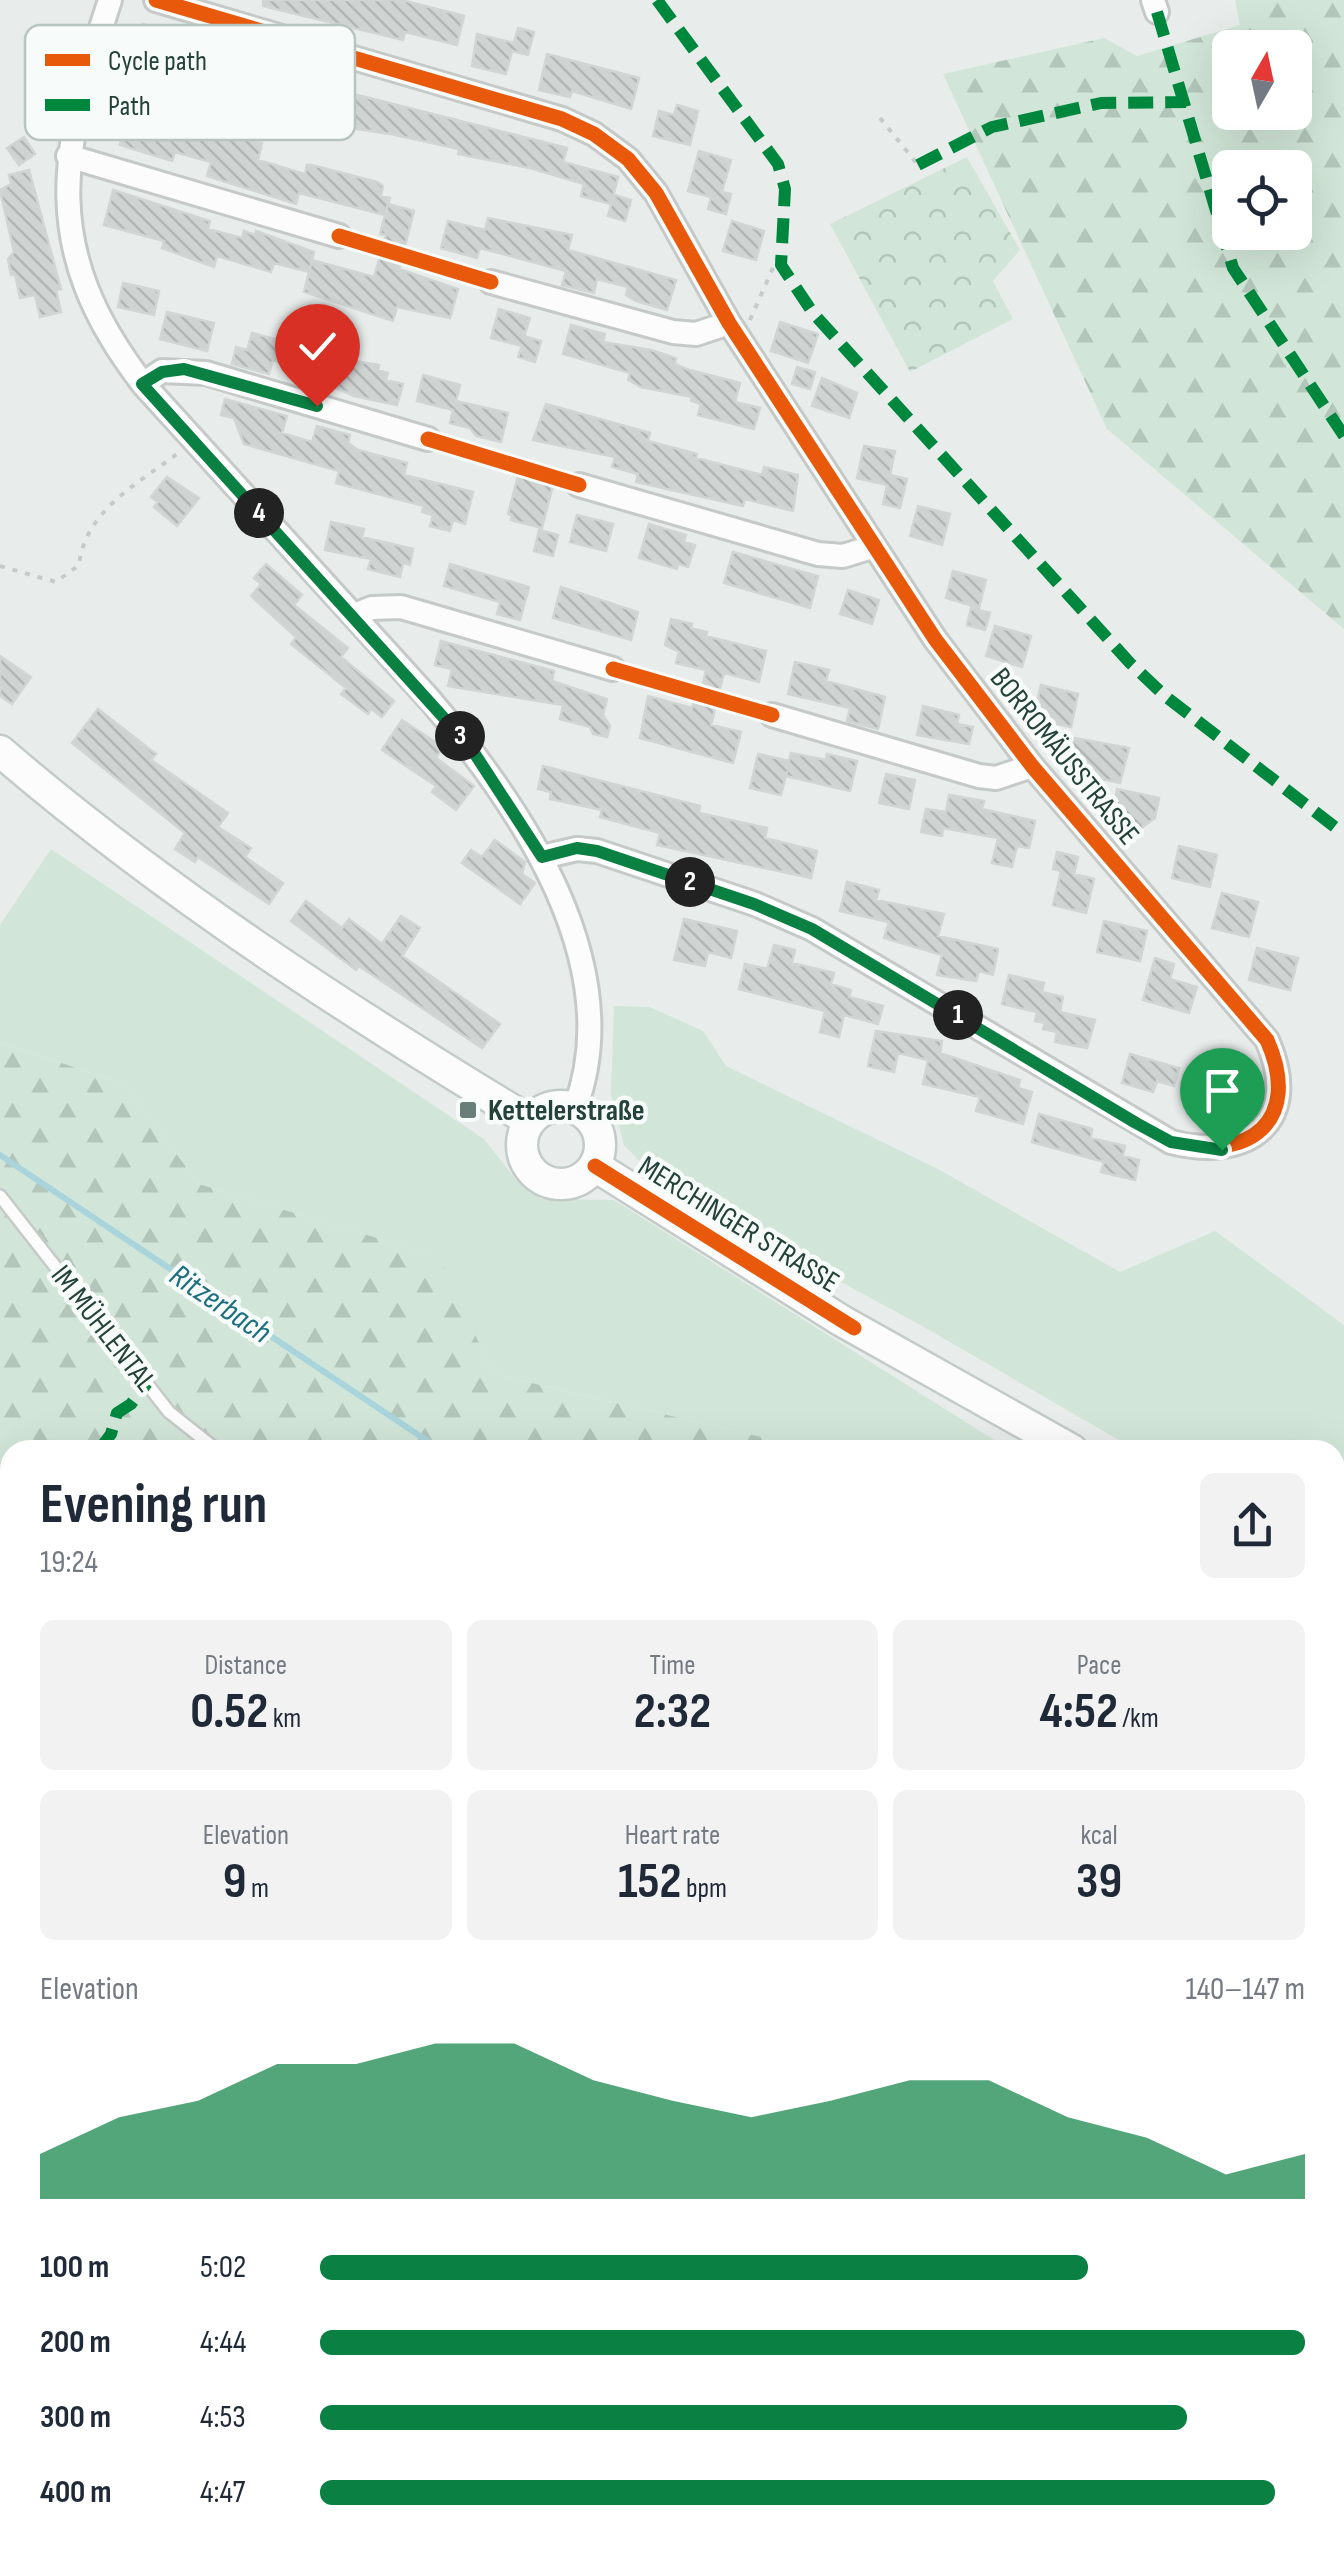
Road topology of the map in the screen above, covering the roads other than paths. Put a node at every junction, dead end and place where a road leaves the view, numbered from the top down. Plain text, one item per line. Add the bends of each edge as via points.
1 (110, 0) edge
2 (156, 0) edge
3 (102, 25) edge
4 (241, 25) edge
5 (355, 58) edge
6 (71, 140) edge
7 (68, 156) junction
8 (338, 236) dead end
9 (491, 282) dead end
10 (733, 329) junction
11 (142, 384) junction
12 (428, 439) dead end
13 (579, 485) dead end
14 (872, 547) junction
15 (354, 615) junction
16 (613, 670) dead end
17 (772, 715) dead end
18 (0, 751) edge
19 (1032, 766) junction
20 (542, 857) junction
21 (574, 1108) junction
22 (530, 1122) junction
23 (595, 1166) junction
24 (0, 1196) edge
25 (205, 1440) edge
26 (1054, 1440) edge

1 - 3 street
2 - 4 street, BORROMÄUSSTRASSE
5 - 10 street, BORROMÄUSSTRASSE via 594,134 628,159 656,194
6 - 7 street
7 - 8 street
7 - 11 street via 69,226 81,276 113,345
9 - 10 street via 673,332
10 - 14 street, BORROMÄUSSTRASSE
11 - 12 street via 162,372 206,373
11 - 15 street
13 - 14 street via 818,554 843,556
14 - 19 street, BORROMÄUSSTRASSE
15 - 16 street via 401,607
15 - 20 street via 471,748
17 - 19 street via 979,776 996,778
18 - 22 street via 84,821 332,998
19 - 20 street, BORROMÄUSSTRASSE via 1267,1040 1276,1061 1274,1110 1246,1142 1222,1150 1171,1142 841,945 754,904 597,851 577,848
20 - 21 street via 584,972 592,1018 588,1068
21 - 22 street via 550,1108
21 - 23 street, MERCHINGER STRASSE via 598,1132
22 - 23 street, MERCHINGER STRASSE via 522,1145 539,1178 563,1185
23 - 26 street, MERCHINGER STRASSE via 854,1328
24 - 25 lane, IM MÜHLENTAL via 170,1412

